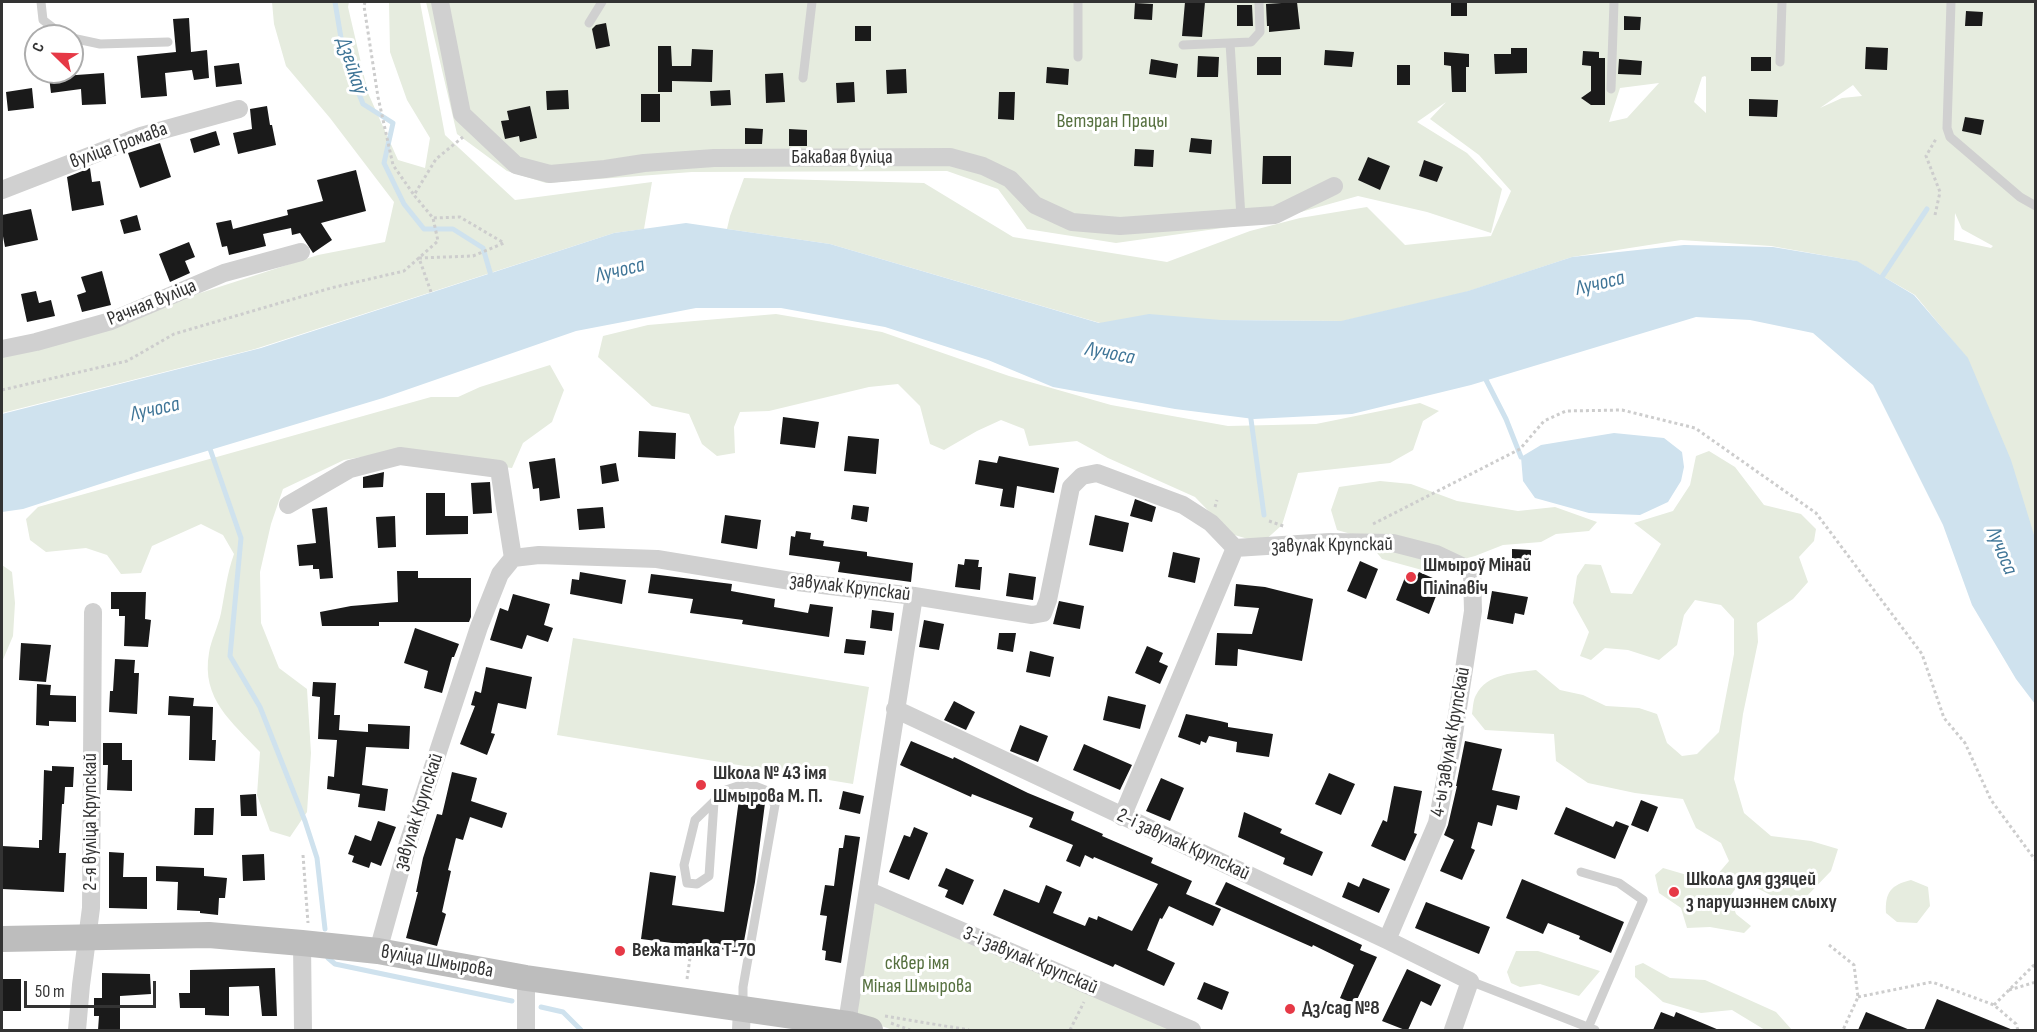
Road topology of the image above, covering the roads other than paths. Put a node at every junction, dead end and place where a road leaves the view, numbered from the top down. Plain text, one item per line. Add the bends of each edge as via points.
1 (41, 2) edge
2 (440, 2) edge
3 (602, 2) edge
4 (812, 2) edge
5 (1078, 2) edge
6 (1259, 2) edge
7 (1614, 2) edge
8 (1782, 2) edge
9 (1951, 2) edge
10 (589, 23) dead end
11 (48, 24) edge
12 (84, 41) edge
13 (168, 42) dead end
14 (1230, 43) junction
15 (1183, 45) dead end
16 (1078, 57) dead end
17 (1779, 62) dead end
18 (803, 78) dead end
19 (1611, 89) dead end
20 (239, 109) dead end
21 (1334, 186) dead end
22 (2, 190) edge
23 (2036, 206) edge
24 (1241, 217) junction
25 (302, 252) dead end
26 (2, 349) edge
27 (288, 505) dead end
28 (1235, 548) junction
29 (513, 558) junction
30 (1472, 572) joint
31 (914, 596) junction
32 (93, 612) dead end
33 (895, 709) junction
34 (714, 802) junction
35 (1122, 817) junction
36 (1581, 872) dead end
37 (868, 891) junction
38 (305, 937) junction
39 (87, 938) junction
40 (2, 939) edge
41 (1387, 940) junction
42 (378, 951) junction
43 (526, 978) junction
44 (1470, 981) junction
45 (742, 1020) edge
46 (860, 1028) edge
47 (1591, 1029) edge
48 (77, 1030) edge
49 (303, 1030) edge
50 (526, 1030) edge
51 (1192, 1030) edge
52 (1453, 1030) edge

1 - 11 lane via 43,20
2 - 24 street, Бакавая вуліца via 462,114 516,165 550,174 714,158 951,157 1010,179 1035,205 1072,222 1120,226
3 - 10 lane
4 - 18 lane
5 - 16 lane
6 - 14 lane via 1260,32 1251,42
7 - 19 lane
8 - 17 lane
9 - 23 lane via 1947,128 1950,136 2020,197
12 - 13 lane via 100,44
14 - 15 lane
14 - 24 lane
20 - 22 street, вуліца Громава via 141,136
21 - 24 street, Бакавая вуліца via 1275,215
25 - 26 street, Рачная вуліца via 224,273 111,321
27 - 29 street via 350,469 400,456 500,469
28 - 30 street, завулак Крупскай via 1393,543 1436,554
28 - 31 street, завулак Крупскай via 1211,523 1183,505 1097,473 1082,476 1071,487 1043,613 1032,615
28 - 35 street
29 - 31 street, завулак Крупскай via 539,555 657,559
29 - 42 street, завулак Крупскай via 500,574 479,627 408,843
30 - 41 street, 4-ы завулак Крупскай via 1473,610 1437,823
31 - 33 street
32 - 39 street, 2-я вуліца Крупскай via 91,908
33 - 35 street, 2-і завулак Крупскай
33 - 37 street
34 - 34 lane via 709,876 697,884 687,883 684,865 695,820
34 - 45 lane via 726,790 747,783 765,790 775,806 743,987
35 - 41 street, 2-і завулак Крупскай
36 - 47 lane via 1619,883 1643,900
37 - 46 street via 849,1010
37 - 51 street, 3-і завулак Крупскай
38 - 39 street, вуліца Шмырова
38 - 42 street, вуліца Шмырова
38 - 49 street
39 - 40 street, вуліца Шмырова
39 - 48 street, 2-я вуліца Крупскай
41 - 44 street, 2-і завулак Крупскай
42 - 43 street, вуліца Шмырова
43 - 45 street, вуліца Шмырова
43 - 50 street
44 - 47 lane
44 - 52 street
45 - 46 street, вуліца Шмырова

